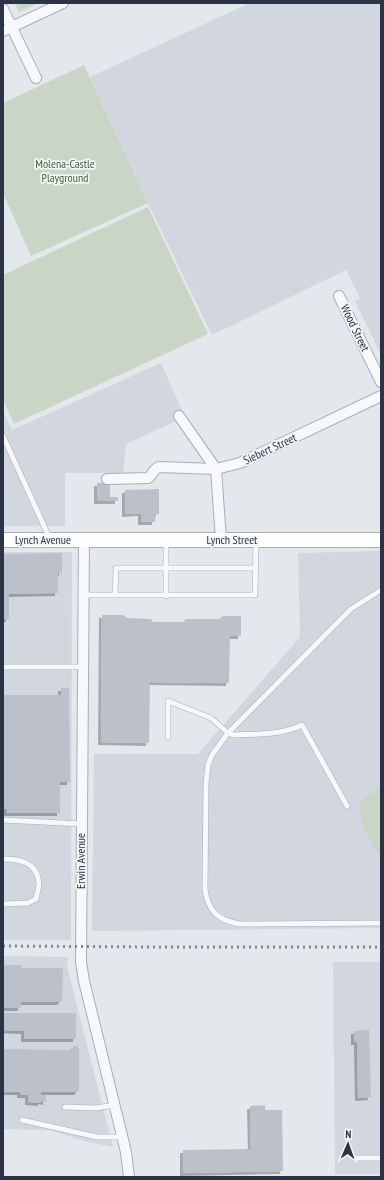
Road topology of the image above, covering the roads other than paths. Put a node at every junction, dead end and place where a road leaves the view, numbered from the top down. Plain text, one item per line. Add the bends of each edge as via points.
1 (63, 3) edge
2 (3, 9) edge
3 (7, 29) edge
4 (36, 78) dead end
5 (339, 296) dead end
6 (381, 382) edge
7 (381, 396) edge
8 (179, 416) dead end
9 (3, 436) edge
10 (216, 468) junction
11 (107, 479) dead end
12 (3, 540) edge
13 (51, 540) junction
14 (84, 540) junction
15 (166, 540) junction
16 (222, 540) junction
17 (256, 540) junction
18 (381, 540) edge
19 (166, 568) junction
20 (255, 568) junction
21 (381, 590) edge
22 (83, 595) junction
23 (115, 596) junction
24 (166, 596) junction
25 (3, 666) edge
26 (83, 666) junction
27 (228, 733) junction
28 (168, 737) dead end
29 (347, 806) dead end
30 (3, 820) edge
31 (82, 824) junction
32 (3, 859) edge
33 (3, 904) edge
34 (381, 923) edge
35 (114, 1105) junction
36 (65, 1107) dead end
37 (22, 1120) dead end
38 (122, 1137) junction
39 (356, 1158) dead end
40 (381, 1158) edge
41 (129, 1177) edge

1 - 3 street
2 - 3 street
3 - 4 street
5 - 6 street, Wood Street
7 - 10 street, Siebert Street via 240,464
8 - 10 street
9 - 13 lane
10 - 11 street, Siebert Street via 159,467 148,478
10 - 16 street
12 - 13 street, Lynch Avenue
13 - 14 street, Lynch Avenue
14 - 15 street, Lynch Street
14 - 22 street, Erwin Avenue
15 - 16 street, Lynch Street
15 - 19 lane
16 - 17 street, Lynch Street
17 - 18 street, Lynch Street
17 - 20 lane
19 - 20 lane
19 - 23 lane via 116,568
19 - 24 lane
20 - 24 lane via 255,595
21 - 27 lane via 351,609
22 - 23 lane
22 - 26 street, Erwin Avenue
23 - 24 lane
25 - 26 lane
26 - 31 street, Erwin Avenue
27 - 28 lane via 211,718 168,701
27 - 29 lane via 264,734 302,725
27 - 34 lane via 212,755 206,784 205,889 207,900 214,912 221,918 240,924
30 - 31 lane
31 - 35 street, Erwin Avenue via 81,962
32 - 33 lane via 29,864 37,872 39,884 36,899 28,903
35 - 36 lane via 96,1108
35 - 38 street, Erwin Avenue
37 - 38 lane via 97,1137
38 - 41 street, Erwin Avenue
39 - 40 lane

